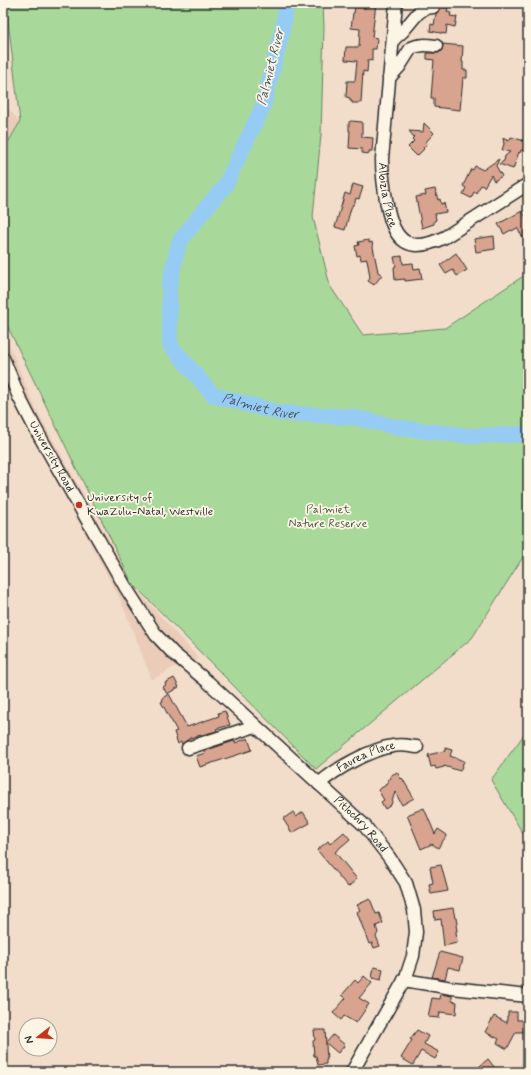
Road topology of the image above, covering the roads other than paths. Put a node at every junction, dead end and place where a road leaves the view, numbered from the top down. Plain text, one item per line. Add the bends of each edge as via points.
1 (396, 3) edge
2 (433, 7) dead end
3 (393, 40) junction
4 (436, 46) dead end
5 (389, 78) junction
6 (528, 184) edge
7 (3, 358) edge
8 (156, 635) joint
9 (255, 726) junction
10 (418, 747) dead end
11 (188, 748) dead end
12 (319, 784) junction
13 (404, 980) junction
14 (528, 996) edge
15 (352, 1072) edge

1 - 3 street, Albizia Place
2 - 3 street via 425,8 418,13
3 - 5 street, Albizia Place
4 - 5 street via 411,48
5 - 6 street, Albizia Place via 382,176 391,222 402,239 419,245 434,243
7 - 8 street, University Road via 19,397 36,428 126,588
8 - 9 street, Pitlochry Road
9 - 11 street
9 - 12 street, Pitlochry Road
10 - 12 street, Faurea Place via 401,745 379,750 339,769
12 - 13 street, Pitlochry Road via 364,825 406,883 414,910 416,932 413,956
13 - 14 street
13 - 15 street, Pitlochry Road

